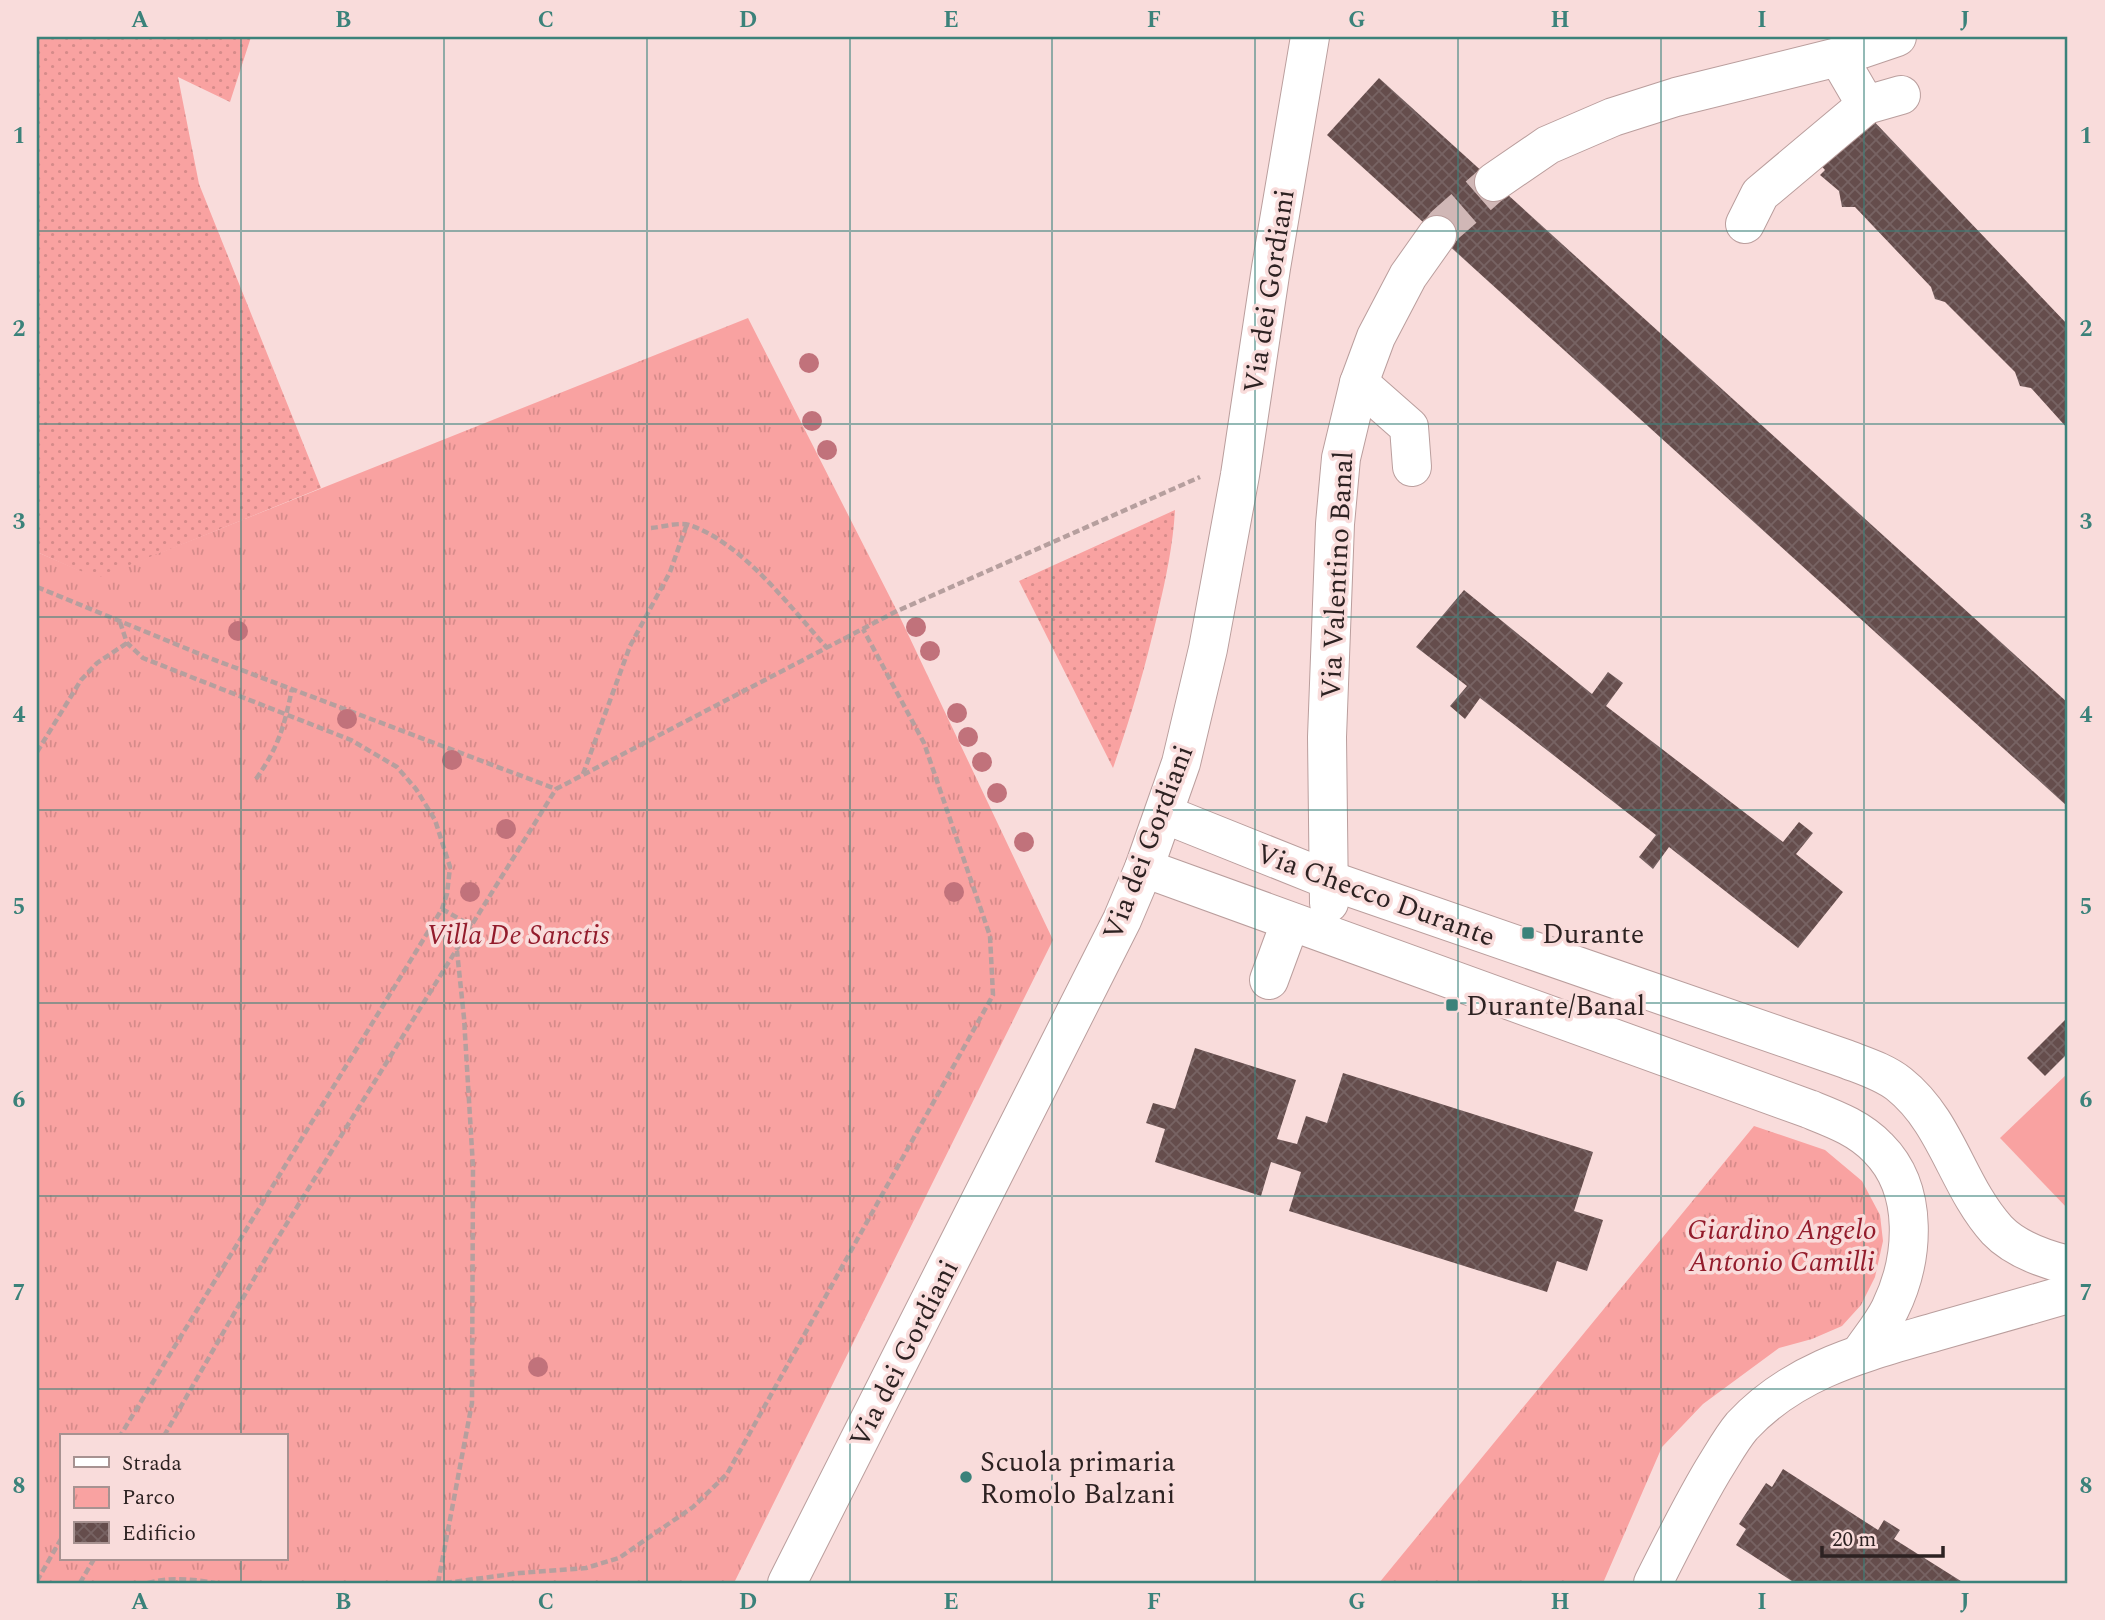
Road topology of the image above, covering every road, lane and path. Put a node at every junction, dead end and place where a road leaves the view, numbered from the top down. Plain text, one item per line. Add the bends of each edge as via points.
1 (1310, 37) edge
2 (1897, 37) edge
3 (1838, 57) junction
4 (1494, 182) tunnel mouth
5 (1745, 224) dead end
6 (1437, 235) tunnel mouth
7 (1359, 383) junction
8 (1412, 467) dead end
9 (1203, 476) dead end
10 (687, 524) junction
11 (652, 528) dead end
12 (37, 587) edge
13 (120, 622) junction
14 (863, 629) junction
15 (127, 643) junction
16 (827, 648) junction
17 (292, 689) junction
18 (286, 714) junction
19 (37, 752) edge
20 (583, 775) junction
21 (256, 779) dead end
22 (556, 789) junction
23 (1164, 814) junction
24 (1144, 868) junction
25 (1329, 880) junction
26 (442, 909) junction
27 (1290, 923) junction
28 (472, 926) junction
29 (1329, 937) junction
30 (457, 950) junction
31 (1269, 980) dead end
32 (2068, 1265) edge
33 (2068, 1294) edge
34 (1860, 1354) junction
35 (121, 1434) edge
36 (165, 1434) edge
37 (60, 1541) edge
38 (93, 1560) edge
39 (198, 1580) junction
40 (37, 1581) edge
41 (80, 1583) edge
42 (148, 1583) edge
43 (210, 1583) edge
44 (215, 1583) edge
45 (438, 1583) edge
46 (445, 1583) edge
47 (787, 1583) edge
48 (1653, 1583) edge

1 - 23 street, Via dei Gordiani via 1221,583 1193,718
2 - 3 street
3 - 4 street via 1613,117 1548,145 1534,166
3 - 5 street via 1884,100 1760,194
6 - 7 street, Via Valentino Banal via 1408,276 1398,321 1376,337
7 - 8 street via 1409,428
7 - 25 street, Via Valentino Banal via 1341,458 1335,524 1327,737
9 - 14 path
10 - 11 path
10 - 16 path via 718,538 762,576
10 - 20 path via 670,572 630,646
12 - 13 path
13 - 15 path
13 - 17 path
14 - 16 path
14 - 46 path via 924,743 990,936 993,995 727,1474 693,1507 619,1558 586,1568
15 - 18 path via 143,658
15 - 19 path via 81,680
16 - 20 path
17 - 18 path
17 - 22 path
18 - 21 path via 274,754
18 - 26 path via 363,747 397,767 416,789 435,820 450,867
20 - 22 path
22 - 28 path
23 - 24 street, Via dei Gordiani
23 - 25 street, Via Checco Durante
24 - 27 street, Via Checco Durante
24 - 47 street, Via dei Gordiani via 1122,920
25 - 29 street, Via Valentino Banal
25 - 32 street, Via Checco Durante via 1888,1076 1908,1091 1934,1124 1997,1230 2036,1255
26 - 28 path
26 - 35 path
27 - 29 street, Via Checco Durante
27 - 31 street
28 - 30 path
29 - 34 street, Via Checco Durante via 1809,1109 1865,1136 1880,1149 1896,1175 1910,1227 1896,1295
30 - 36 path via 271,1250
30 - 45 path via 473,1167 472,1403
33 - 34 street
34 - 48 street via 1805,1376 1741,1428 1690,1509
37 - 40 path
38 - 41 path
39 - 42 path
39 - 43 path
39 - 44 path

